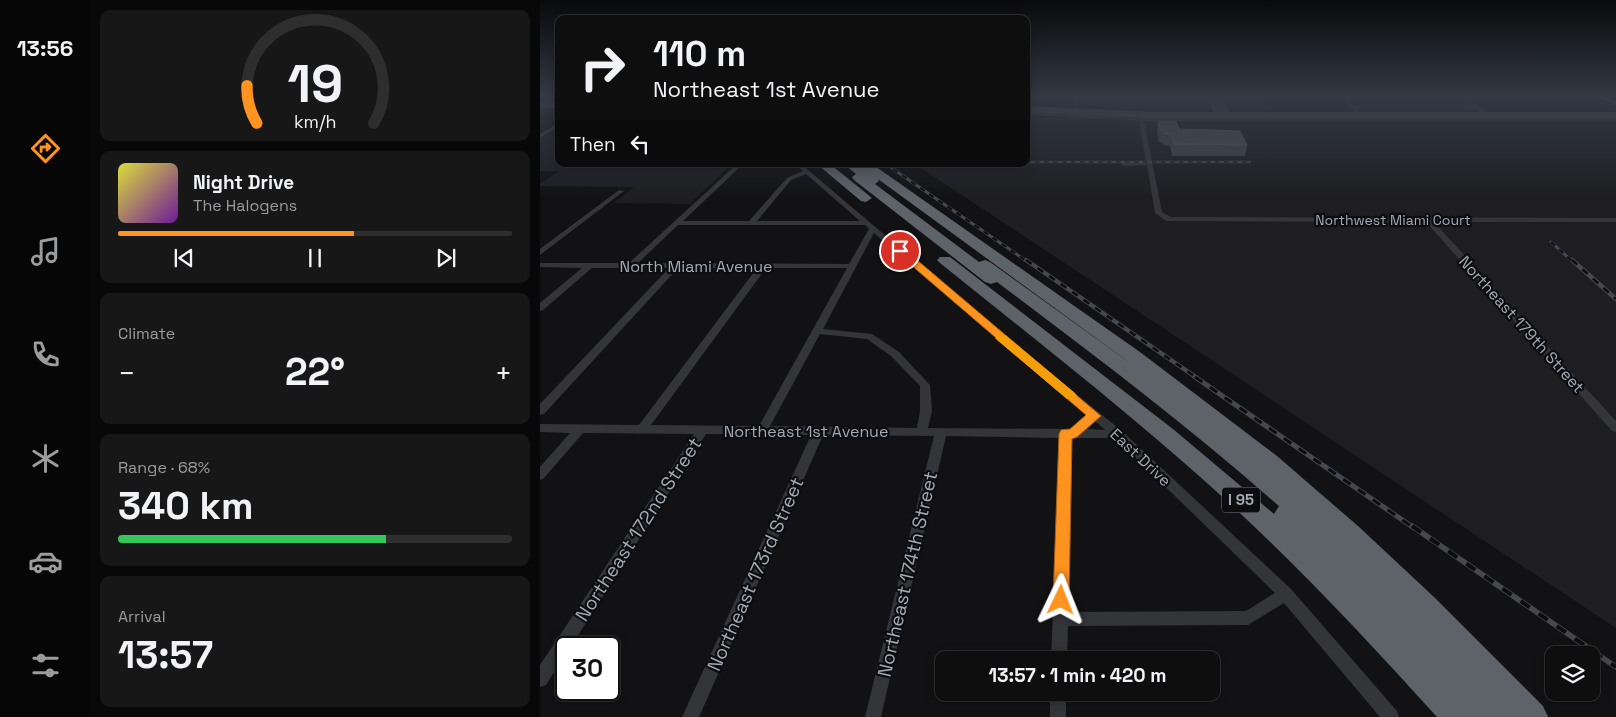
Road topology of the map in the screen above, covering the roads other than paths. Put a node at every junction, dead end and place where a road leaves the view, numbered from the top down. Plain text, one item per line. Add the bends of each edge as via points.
1 (1143, 131) edge
2 (1124, 164) dead end
3 (1150, 164) junction
4 (737, 167) edge
5 (846, 167) edge
6 (854, 167) edge
7 (869, 167) edge
8 (815, 168) edge
9 (621, 191) dead end
10 (1428, 220) junction
11 (1616, 220) edge
12 (676, 223) junction
13 (750, 224) junction
14 (870, 225) junction
15 (540, 253) edge
16 (540, 265) edge
17 (590, 265) junction
18 (631, 265) junction
19 (675, 266) junction
20 (763, 266) junction
21 (851, 266) junction
22 (540, 308) edge
23 (816, 331) junction
24 (540, 411) edge
25 (1095, 416) junction
26 (540, 428) edge
27 (580, 428) junction
28 (1616, 428) edge
29 (642, 429) junction
30 (702, 430) junction
31 (762, 431) junction
32 (819, 431) junction
33 (922, 432) junction
34 (941, 432) junction
35 (1069, 434) junction
36 (1118, 434) junction
37 (540, 475) edge
38 (1286, 594) junction
39 (1061, 618) junction
40 (1059, 651) edge
41 (540, 679) edge
42 (1058, 701) edge
43 (690, 717) edge
44 (873, 717) edge
45 (1058, 717) edge
46 (1391, 717) edge
47 (1458, 717) edge
48 (1488, 717) edge
49 (1509, 717) edge
50 (1532, 717) edge

1 - 3 street
2 - 3 street
3 - 10 street, Northwest Miami Court via 1159,213 1169,219
4 - 12 street
5 - 48 highway via 1167,413 1256,486 1406,630
6 - 49 highway via 1265,479 1418,619
7 - 50 highway via 1133,356 1269,462 1424,606
8 - 13 street via 789,178
8 - 14 street, East Drive
8 - 47 highway, I 95 via 1134,411 1235,494 1329,581
9 - 15 street
10 - 11 street, Northwest Miami Court
10 - 28 street, Northeast 179th Street
12 - 13 street
12 - 18 street
13 - 14 street
14 - 21 street
14 - 25 street, East Drive
16 - 17 street, North Miami Avenue
17 - 18 street, North Miami Avenue
17 - 22 street
18 - 19 street, North Miami Avenue
19 - 20 street, North Miami Avenue
19 - 24 street
20 - 21 street, North Miami Avenue
20 - 29 street
21 - 23 street
23 - 31 street
23 - 33 street via 869,336 894,354 924,384 926,412
25 - 35 street
25 - 36 street, East Drive
26 - 27 street, Northeast 1st Avenue
27 - 29 street, Northeast 1st Avenue
27 - 37 street
29 - 30 street, Northeast 1st Avenue
30 - 31 street, Northeast 1st Avenue
30 - 41 street, Northeast 172nd Street
31 - 32 street, Northeast 1st Avenue
32 - 33 street, Northeast 1st Avenue
32 - 43 street, Northeast 173rd Street
33 - 34 street, Northeast 1st Avenue
34 - 35 street, Northeast 1st Avenue
34 - 44 street, Northeast 174th Street
35 - 36 street, Northeast 1st Avenue
35 - 39 street
36 - 38 street, East Drive
38 - 39 street via 1248,618
38 - 46 street, East Drive
39 - 40 street
42 - 45 street

